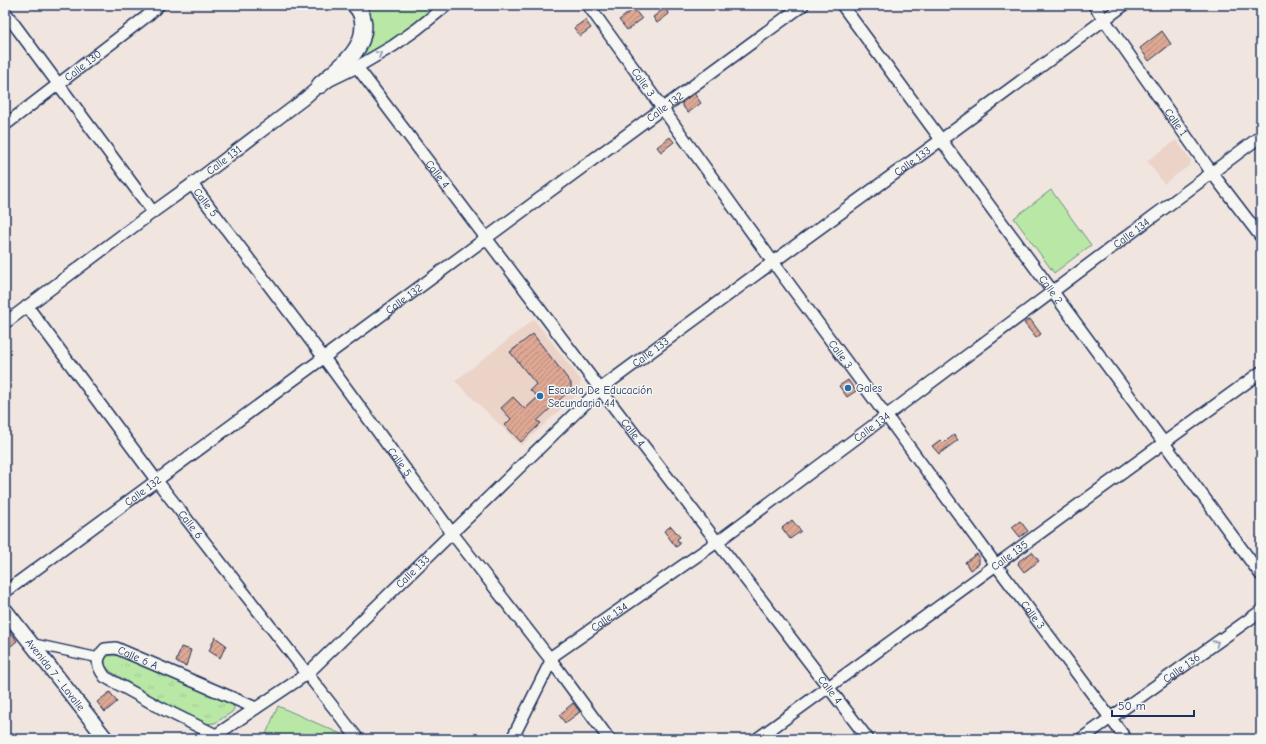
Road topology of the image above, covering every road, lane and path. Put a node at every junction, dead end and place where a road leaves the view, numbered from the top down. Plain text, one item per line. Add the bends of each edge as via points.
1 (159, 5) edge
2 (355, 5) edge
3 (447, 5) edge
4 (588, 5) edge
5 (803, 5) edge
6 (842, 5) edge
7 (1094, 5) edge
8 (1124, 5) edge
9 (5, 12) edge
10 (1104, 19) junction
11 (357, 67) junction
12 (58, 84) junction
13 (320, 85) junction
14 (664, 108) junction
15 (5, 124) edge
16 (1261, 136) edge
17 (941, 140) junction
18 (1212, 173) junction
19 (192, 184) junction
20 (153, 212) junction
21 (1261, 237) edge
22 (487, 238) junction
23 (773, 262) junction
24 (1053, 292) junction
25 (27, 306) junction
26 (7, 316) edge
27 (324, 358) junction
28 (1261, 372) edge
29 (600, 389) junction
30 (886, 416) junction
31 (1164, 443) junction
32 (157, 481) junction
33 (452, 533) junction
34 (716, 542) junction
35 (996, 565) junction
36 (1261, 575) edge
37 (5, 592) edge
38 (5, 610) edge
39 (1261, 611) edge
40 (30, 643) junction
41 (99, 658) junction
42 (550, 660) junction
43 (307, 674) junction
44 (829, 686) junction
45 (256, 708) junction
46 (1110, 718) junction
47 (217, 738) edge
48 (106, 739) edge
49 (358, 739) edge
50 (512, 739) edge
51 (609, 739) edge
52 (757, 739) edge
53 (868, 739) edge
54 (1081, 739) edge
55 (1126, 739) edge

1 - 12 street, Calle 130
2 - 13 main road via 362,14 364,26 360,44
11 -> 3 street, Calle 131 via 405,38
4 - 14 street, Calle 3
5 - 14 street, Calle 132
6 - 17 street, Calle 2
7 - 10 street, Calle 1
8 - 10 street, Calle 133
9 - 12 street
10 - 17 street, Calle 133
10 - 18 street, Calle 1
11 - 13 street, Calle 131
11 - 22 street, Calle 4
12 - 15 street, Calle 130
12 - 20 street
13 - 19 street, Calle 131
14 - 22 street, Calle 132
14 - 23 street, Calle 3
16 - 18 street, Calle 134
17 - 23 street, Calle 133
17 - 24 street, Calle 2
18 - 21 street, Calle 1
18 - 24 street, Calle 134
19 - 20 street, Calle 131
19 - 27 street, Calle 5
20 - 25 street, Calle 131
22 - 27 street, Calle 132
22 - 29 street, Calle 4
23 - 29 street, Calle 133
23 - 30 street, Calle 3
24 - 30 street, Calle 134
24 - 31 street, Calle 2
25 - 26 street, Calle 131
25 - 32 street, Calle 6
27 - 32 street, Calle 132
27 - 33 street, Calle 5
28 - 31 street, Calle 135
29 - 33 street, Calle 133
29 - 34 street, Calle 4
30 - 34 street, Calle 134
30 - 35 street, Calle 3
31 - 35 street, Calle 135
31 - 36 street, Calle 2
32 - 37 street, Calle 132
32 - 43 street, Calle 6
33 - 42 street, Calle 5
33 - 43 street, Calle 133
34 - 42 street, Calle 134
34 - 44 street, Calle 4
35 - 44 street, Calle 135
35 - 46 street, Calle 3
38 - 40 street, Avenida 7 - Lavalle
46 -> 39 street, Calle 136
40 - 41 street
40 - 48 street, Avenida 7 - Lavalle
41 - 45 street, Calle 6 A via 105,649 116,648
41 - 47 street, Calle 6 A via 98,664 105,677
42 - 50 street, Calle 134
42 - 51 street, Calle 5
43 - 45 street, Calle 133
43 - 49 street, Calle 6
44 - 52 street, Calle 135
44 - 53 street, Calle 4
45 - 47 street, Calle 133
46 - 54 street, Calle 136
46 - 55 street, Calle 3

